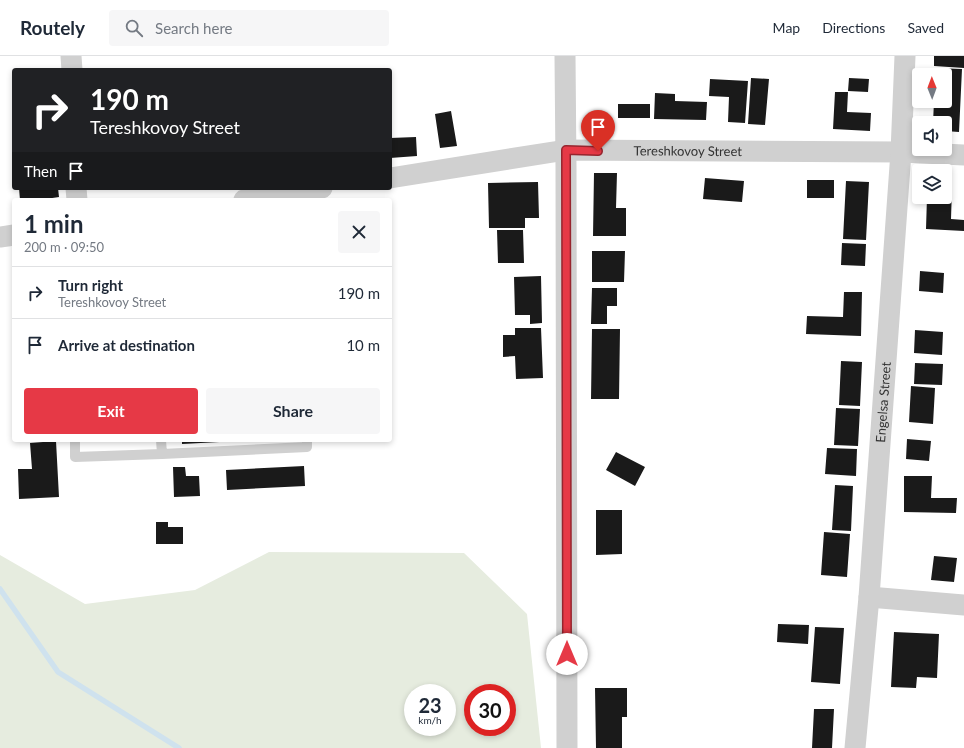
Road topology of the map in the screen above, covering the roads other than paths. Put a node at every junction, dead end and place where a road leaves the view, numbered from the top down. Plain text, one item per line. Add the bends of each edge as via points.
1 (71, 56) edge
2 (565, 56) edge
3 (905, 56) edge
4 (72, 68) edge
5 (566, 150) junction
6 (901, 152) junction
7 (964, 155) edge
8 (392, 178) edge
9 (309, 190) edge
10 (257, 198) edge
11 (12, 235) edge
12 (0, 237) edge
13 (75, 442) edge
14 (161, 442) edge
15 (307, 442) edge
16 (162, 454) junction
17 (869, 597) junction
18 (964, 605) edge
19 (567, 748) edge
20 (855, 748) edge

1 - 4 street
2 - 5 street
3 - 6 street, Engelsa Street
5 - 6 street, Tereshkovoy Street
5 - 8 street, Tereshkovoy Street
5 - 19 street
6 - 7 street, Tereshkovoy Street
6 - 17 street, Engelsa Street
9 - 10 street
11 - 12 street
13 - 16 lane via 76,457
14 - 16 lane
15 - 16 lane via 307,447
17 - 18 street
17 - 20 street, Engelsa Street

